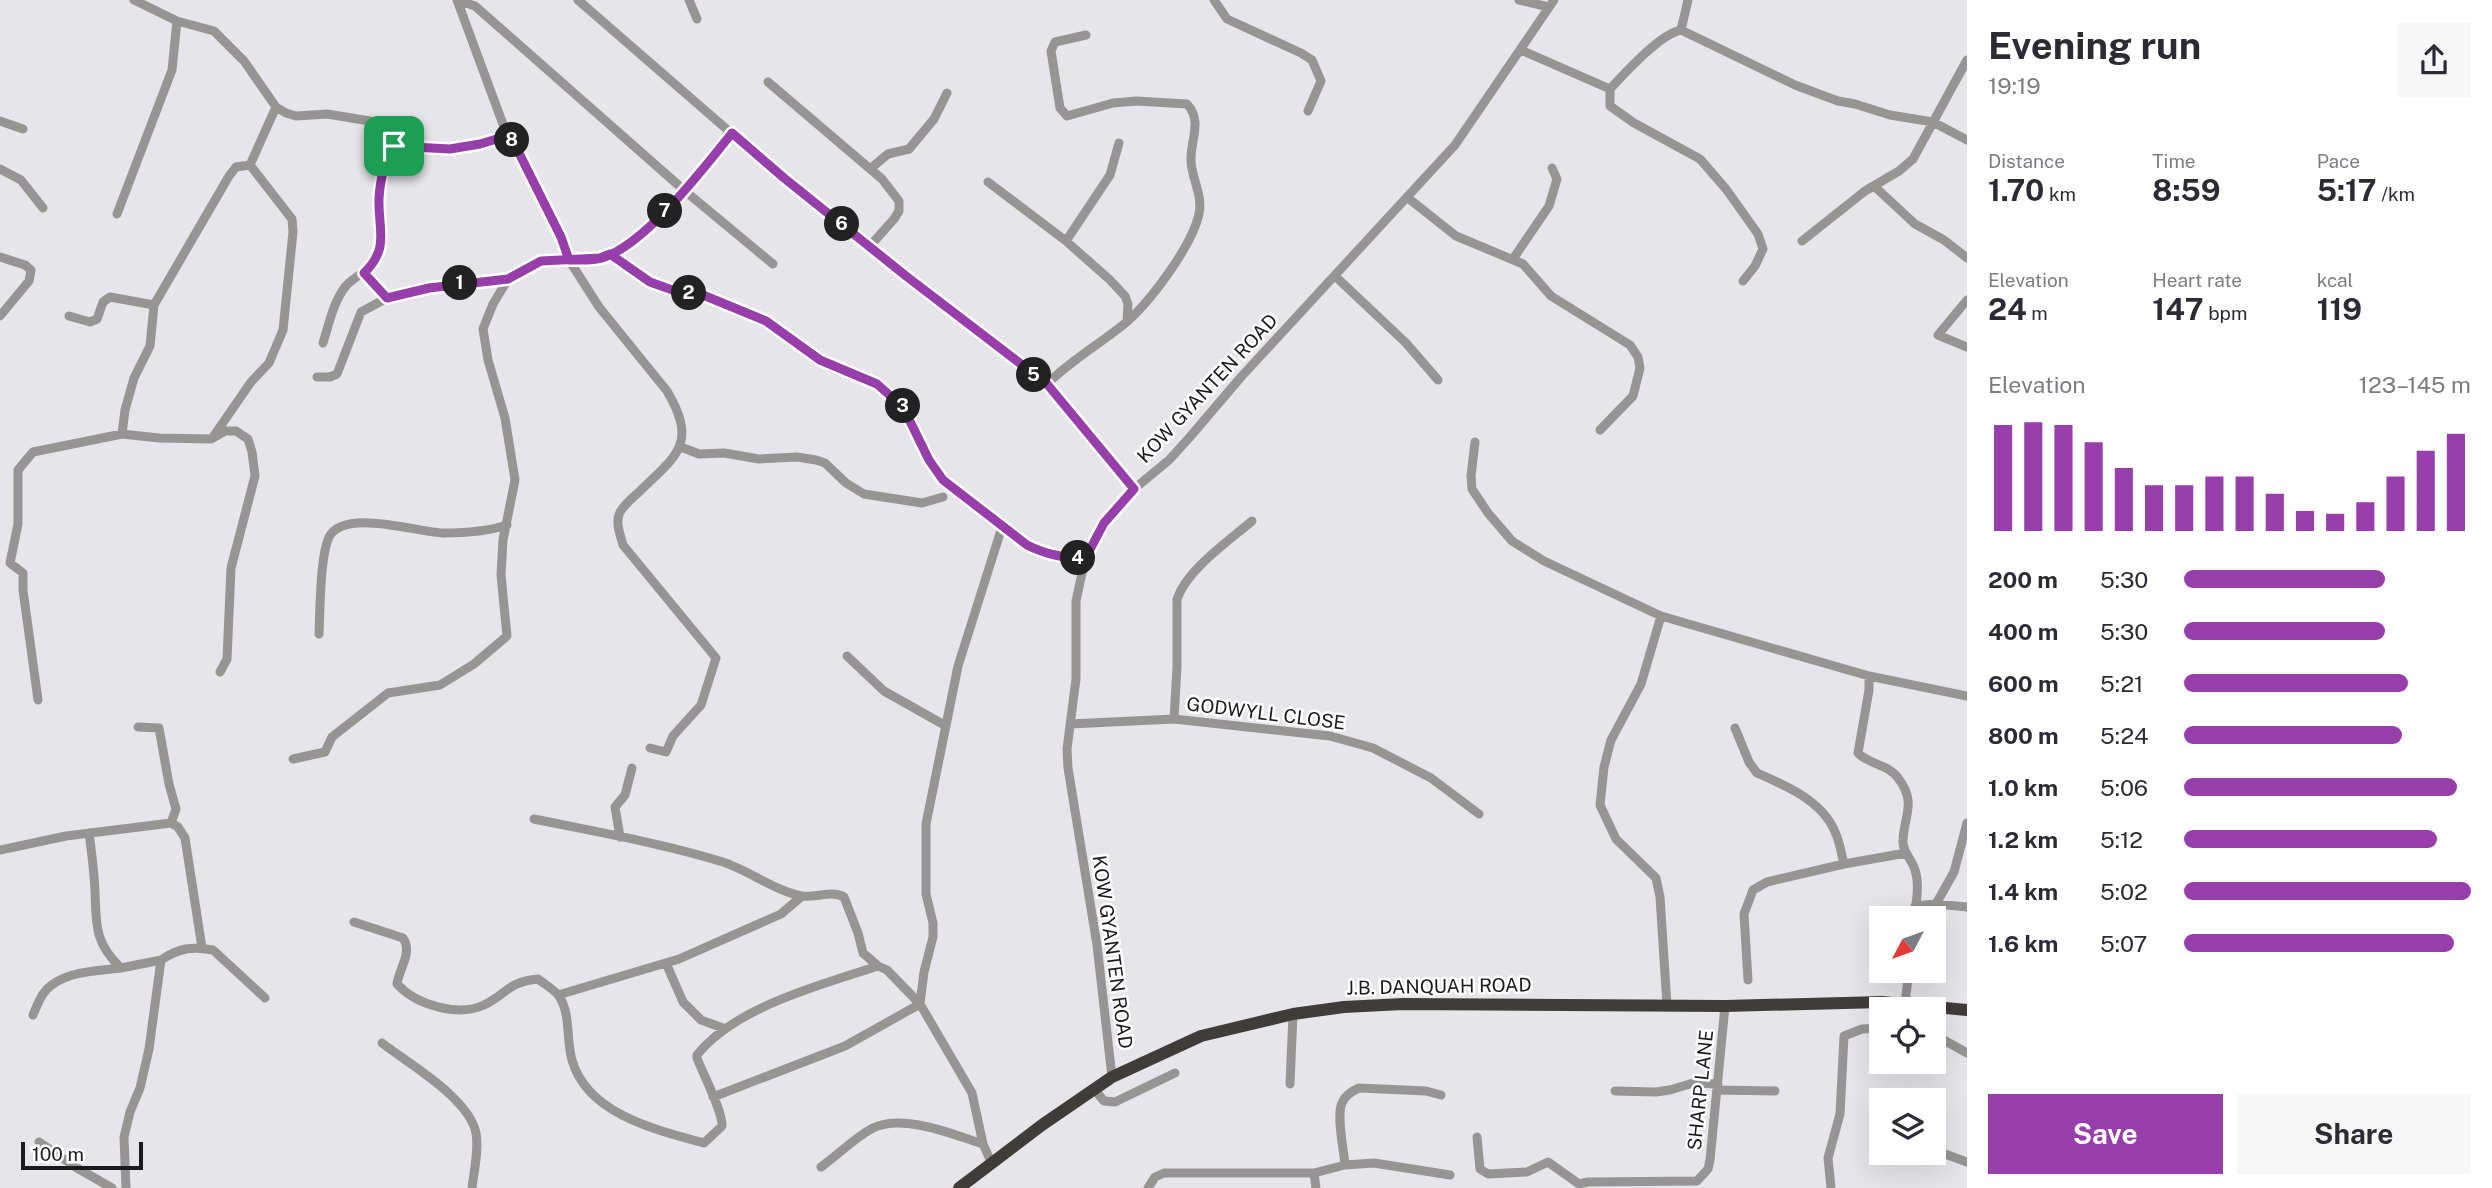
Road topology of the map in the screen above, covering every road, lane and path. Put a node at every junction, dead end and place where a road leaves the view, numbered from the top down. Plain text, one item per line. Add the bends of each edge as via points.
1 (134, 0) edge
2 (458, 0) edge
3 (578, 0) edge
4 (690, 0) edge
5 (1214, 0) edge
6 (1518, 0) edge
7 (1688, 0) edge
8 (1552, 3) edge
9 (697, 19) dead end
10 (177, 21) junction
11 (1681, 30) junction
12 (1086, 35) dead end
13 (1521, 50) junction
14 (1967, 60) edge
15 (768, 82) dead end
16 (1610, 89) junction
17 (947, 93) dead end
18 (276, 107) junction
19 (1308, 111) dead end
20 (0, 121) edge
21 (1933, 122) junction
22 (23, 129) dead end
23 (732, 133) junction
24 (510, 135) junction
25 (1967, 140) edge
26 (1119, 143) dead end
27 (394, 146) junction
28 (250, 165) junction
29 (1552, 168) dead end
30 (0, 169) edge
31 (870, 169) junction
32 (988, 182) dead end
33 (1874, 186) junction
34 (685, 191) junction
35 (1408, 198) junction
36 (43, 208) dead end
37 (117, 214) dead end
38 (1066, 241) junction
39 (1802, 241) dead end
40 (870, 246) junction
41 (610, 254) junction
42 (0, 257) edge
43 (1967, 258) edge
44 (1513, 259) junction
45 (569, 260) junction
46 (773, 264) dead end
47 (364, 273) junction
48 (1335, 276) junction
49 (508, 279) junction
50 (1743, 281) dead end
51 (387, 298) junction
52 (1967, 300) edge
53 (154, 305) junction
54 (0, 316) edge
55 (69, 316) dead end
56 (1127, 322) junction
57 (323, 343) dead end
58 (1967, 347) edge
59 (317, 377) dead end
60 (1438, 380) dead end
61 (1047, 384) junction
62 (1600, 430) dead end
63 (122, 434) junction
64 (211, 439) junction
65 (1475, 442) dead end
66 (681, 447) junction
67 (1134, 489) junction
68 (943, 497) dead end
69 (1252, 521) dead end
70 (507, 525) junction
71 (1002, 527) junction
72 (1085, 559) junction
73 (5, 563) edge
74 (1661, 616) junction
75 (319, 634) dead end
76 (846, 656) dead end
77 (220, 672) dead end
78 (1869, 676) junction
79 (1967, 696) edge
80 (38, 700) dead end
81 (1174, 719) junction
82 (1070, 724) junction
83 (946, 726) junction
84 (138, 727) dead end
85 (1735, 729) dead end
86 (650, 748) dead end
87 (293, 759) dead end
88 (632, 768) dead end
89 (1479, 814) dead end
90 (534, 819) dead end
91 (170, 823) junction
92 (1967, 823) edge
93 (89, 833) junction
94 (620, 837) junction
95 (0, 850) edge
96 (1906, 853) junction
97 (1844, 864) junction
98 (803, 896) junction
99 (1936, 904) junction
100 (1915, 906) joint
101 (1967, 907) edge
102 (354, 922) dead end
103 (202, 948) junction
104 (162, 960) junction
105 (666, 963) junction
106 (878, 966) junction
107 (121, 968) junction
108 (1748, 980) dead end
109 (558, 995) junction
110 (265, 998) dead end
111 (920, 1004) junction
112 (1667, 1006) junction
113 (1726, 1006) junction
114 (1946, 1008) edge
115 (1869, 1009) edge
116 (1967, 1010) edge
117 (1293, 1014) junction
118 (33, 1015) dead end
119 (723, 1028) junction
120 (1869, 1029) edge
121 (1946, 1041) edge
122 (382, 1043) dead end
123 (1967, 1053) edge
124 (1175, 1073) dead end
125 (1112, 1077) junction
126 (1290, 1084) dead end
127 (1717, 1087) junction
128 (1094, 1089) junction
129 (1615, 1091) dead end
130 (1775, 1091) dead end
131 (1441, 1095) dead end
132 (713, 1097) junction
133 (1477, 1137) dead end
134 (39, 1142) dead end
135 (984, 1144) junction
136 (1946, 1154) edge
137 (1967, 1161) edge
138 (992, 1164) junction
139 (1345, 1165) junction
140 (821, 1167) dead end
141 (1314, 1173) junction
142 (1450, 1175) dead end
143 (1579, 1186) edge
144 (112, 1188) edge
145 (126, 1188) edge
146 (472, 1188) edge
147 (959, 1188) edge
148 (1148, 1188) edge
149 (1316, 1188) edge
150 (1830, 1188) edge

1 - 10 street
2 - 24 street
2 - 34 street via 475,6
3 - 23 street
4 - 9 street
5 - 19 street via 1227,19 1312,60 1321,81
6 - 8 street
7 - 11 street
8 - 13 street, KOW GYANTEN ROAD
10 - 18 street via 214,31 225,40
10 - 37 street via 172,71
11 - 16 street via 1658,44
11 - 21 street via 1756,68 1838,101
12 - 56 street via 1055,42 1051,51 1060,108 1067,116 1136,101 1187,104 1196,118 1191,161 1200,196 1199,214 1177,259
13 - 16 street
13 - 35 street, KOW GYANTEN ROAD via 1455,145
14 - 21 street
15 - 31 street
16 - 50 street via 1610,106 1700,159 1758,234 1763,249
17 - 31 street via 934,119 909,149 888,154
18 - 27 street via 296,116 327,114 370,121 382,128
18 - 28 street
20 - 22 street
21 - 25 street
21 - 33 street via 1913,159
23 - 34 street
23 - 40 street
24 - 27 street via 450,149
24 - 45 street
26 - 38 street via 1110,175
27 - 47 street via 382,177 380,254
28 - 53 street via 236,167 229,176
28 - 64 street via 292,219 283,330 269,363
29 - 44 street via 1557,179 1552,199
30 - 36 street via 21,180
31 - 40 street via 899,201 894,219
32 - 38 street
33 - 39 street
33 - 43 street via 1916,224
34 - 41 street via 638,236
34 - 46 street
35 - 44 street via 1456,236
35 - 48 street, KOW GYANTEN ROAD
38 - 56 street via 1125,296
40 - 61 street
41 - 45 street
41 - 71 street via 650,282 703,295 766,321 820,360 877,384 903,407 943,480
42 - 54 street via 31,270 29,281
44 - 62 street via 1551,296 1635,351 1640,369 1633,396
45 - 49 street via 541,261
45 - 66 street via 599,307 667,391 683,428
47 - 51 street
47 - 57 street via 347,284
48 - 60 street
48 - 67 street, KOW GYANTEN ROAD via 1169,460
49 - 51 street
49 - 70 street via 483,329 505,418 514,480
51 - 59 street via 361,312 337,374
52 - 58 street via 1938,335
53 - 55 street via 110,297 97,319 90,322
53 - 63 street via 150,346 134,378
56 - 61 street via 1067,364
61 - 67 street
63 - 64 street
63 - 73 street via 33,452 26,459 18,470 18,524
64 - 77 street via 236,431 248,439 255,477 231,568 227,659
65 - 74 street via 1472,489 1512,541
66 - 68 street via 699,454 816,460 864,494 922,503
66 - 86 street via 619,513 618,527 623,545 716,658 701,705 673,736 666,752
67 - 72 street, KOW GYANTEN ROAD via 1104,523
69 - 81 street via 1179,592
70 - 75 street via 489,531 442,533 366,522 343,524 330,536 320,588
70 - 87 street via 501,575 507,636 440,685 388,693 332,737 325,751
71 - 72 street via 1048,555
71 - 83 street via 958,666
72 - 82 street, KOW GYANTEN ROAD via 1076,601
73 - 80 street via 23,573
74 - 78 street
74 - 112 street via 1640,684 1611,740 1601,804 1616,839 1656,878
76 - 83 street via 884,691
78 - 79 street
78 - 96 street via 1858,753 1893,771 1904,786 1909,809 1902,841
81 - 82 street, GODWYLL CLOSE
81 - 89 street, GODWYLL CLOSE via 1330,736 1373,748 1431,778
82 - 125 street, KOW GYANTEN ROAD via 1069,783 1097,945
83 - 111 street via 926,824 926,894 933,937
84 - 91 street via 159,728 176,809
85 - 97 street via 1757,773 1823,813 1835,830
88 - 94 street via 625,795 615,807
90 - 94 street
91 - 93 street
91 - 103 street via 186,838
92 - 99 street via 1954,872
93 - 95 street
93 - 107 street via 99,937
94 - 98 street via 724,863
96 - 97 street
96 - 100 street via 1915,871
97 - 108 street via 1767,882 1753,891 1744,914
98 - 105 street via 781,914
98 - 106 street via 844,897 863,953
99 - 100 street
99 - 101 street
102 - 109 street via 403,938 408,951 397,984 431,1006 453,1010 482,1006 520,980 538,979
103 - 104 street via 176,950
103 - 110 street via 218,953
104 - 107 street
104 - 145 street via 149,1049 124,1137
105 - 109 street
105 - 119 street via 683,1002 701,1020
106 - 111 street
106 - 119 street via 778,1000
107 - 118 street via 74,974 58,982 44,993
109 - 132 street via 572,1060 583,1085 619,1114 649,1128 704,1143 723,1122
111 - 132 street via 845,1046
111 - 135 street via 972,1093
112 - 113 highway, J.B. DANQUAH ROAD
112 - 117 highway, J.B. DANQUAH ROAD via 1402,1004
113 - 115 highway, J.B. DANQUAH ROAD
113 - 127 street, SHARP LANE
114 - 116 highway, J.B. DANQUAH ROAD
117 - 125 highway, J.B. DANQUAH ROAD via 1201,1036
117 - 126 street
119 - 132 street via 696,1055
120 - 150 street via 1844,1036 1840,1114 1828,1158
121 - 123 street
122 - 146 street via 455,1098 471,1118 476,1135
124 - 128 street via 1115,1102 1104,1101
125 - 128 highway, J.B. DANQUAH ROAD
127 - 129 street via 1693,1083 1656,1092
127 - 130 street
127 - 143 street, SHARP LANE via 1708,1169 1697,1181 1588,1182
128 - 138 highway, J.B. DANQUAH ROAD
131 - 139 street via 1352,1091 1340,1111
133 - 143 street via 1480,1169 1488,1174 1527,1172 1548,1162
134 - 144 street
135 - 138 street
135 - 140 street via 937,1129 896,1123 876,1126
136 - 137 street
138 - 147 highway, J.B. DANQUAH ROAD
139 - 141 street
139 - 142 street via 1374,1163
141 - 148 street via 1164,1173
141 - 149 street

